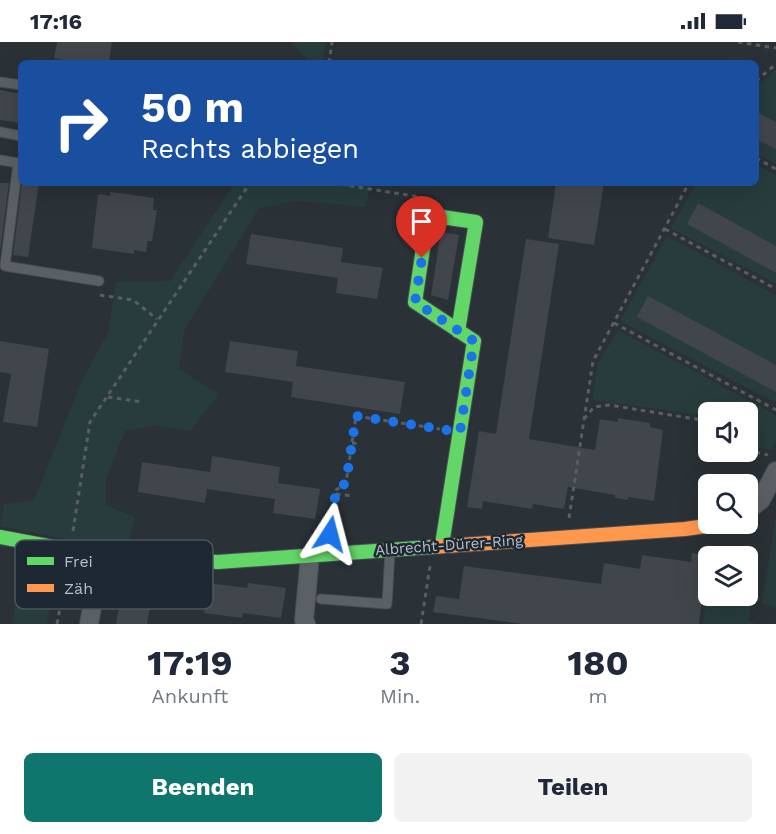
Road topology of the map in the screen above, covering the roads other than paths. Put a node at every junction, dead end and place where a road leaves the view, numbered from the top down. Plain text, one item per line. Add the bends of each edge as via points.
1 (0, 82) edge
2 (18, 85) edge
3 (0, 132) edge
4 (18, 135) edge
5 (0, 160) edge
6 (99, 281) dead end
7 (458, 331) junction
8 (776, 471) edge
9 (758, 502) edge
10 (698, 527) edge
11 (0, 537) edge
12 (15, 540) edge
13 (437, 546) junction
14 (390, 549) junction
15 (318, 555) junction
16 (213, 562) edge
17 (321, 599) dead end
18 (92, 609) edge
19 (89, 624) edge
20 (306, 624) edge

1 - 2 lane
3 - 4 lane
5 - 6 lane via 18,163 5,266
7 - 7 street via 415,302 428,215 476,222
7 - 13 street via 474,341
8 - 9 street
10 - 13 street, Albrecht-Dürer-Ring
11 - 12 street, Albrecht-Dürer-Ring
13 - 14 street, Albrecht-Dürer-Ring
14 - 15 street, Albrecht-Dürer-Ring
14 - 17 lane via 387,604
15 - 16 street, Albrecht-Dürer-Ring
15 - 20 street
18 - 19 street

